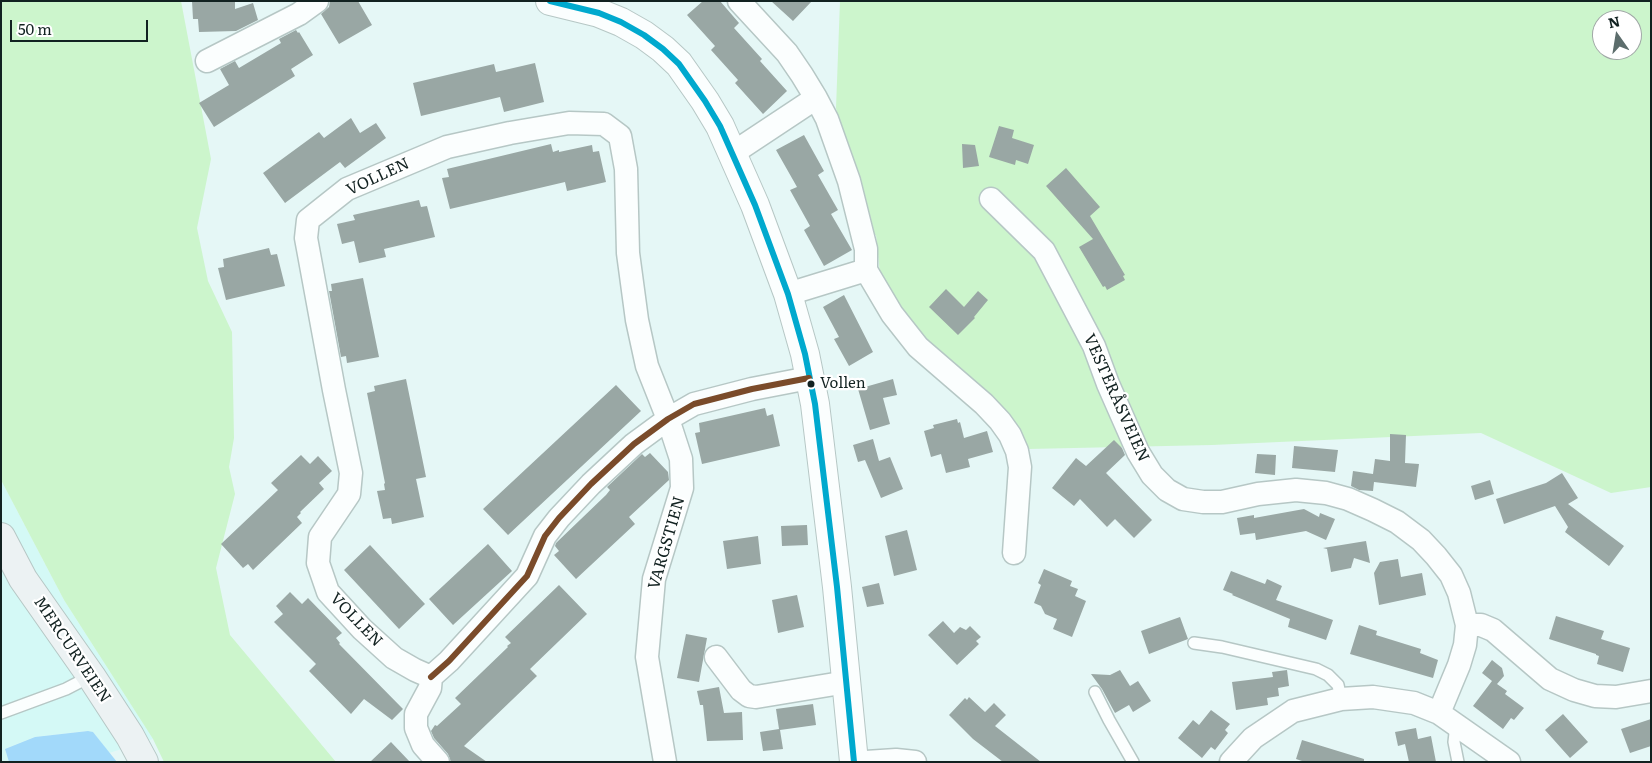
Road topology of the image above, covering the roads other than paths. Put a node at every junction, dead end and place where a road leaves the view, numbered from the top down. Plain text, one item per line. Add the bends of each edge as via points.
1 (317, 1) edge
2 (550, 1) edge
3 (739, 1) edge
4 (207, 61) dead end
5 (816, 98) junction
6 (733, 153) junction
7 (991, 199) dead end
8 (866, 270) junction
9 (788, 294) junction
10 (809, 378) junction
11 (668, 419) junction
12 (1, 537) edge
13 (1014, 553) dead end
14 (1467, 625) junction
15 (1194, 643) dead end
16 (716, 657) dead end
17 (91, 676) junction
18 (431, 677) junction
19 (847, 682) junction
20 (1651, 691) edge
21 (1095, 692) dead end
22 (1341, 698) junction
23 (1, 713) edge
24 (1448, 718) junction
25 (144, 762) edge
26 (438, 762) edge
27 (665, 762) edge
28 (854, 762) edge
29 (866, 762) edge
30 (915, 762) edge
31 (1133, 762) edge
32 (1231, 762) edge
33 (1458, 762) edge
34 (1509, 762) edge

1 - 4 street via 299,14
2 - 6 street via 622,22 663,49 679,64 705,101
3 - 5 street via 786,53
5 - 6 street
5 - 8 street via 849,181 866,249
6 - 9 street
7 - 14 street, VESTERÅSVEIEN via 1044,251 1094,346 1138,452 1152,475 1167,490 1183,499 1222,502 1296,490 1326,493 1373,510 1397,522 1436,556 1459,593
8 - 9 street
8 - 13 street via 892,314 918,348 984,404 1010,435 1020,467
9 - 10 street
10 - 11 street via 694,404
10 - 19 street via 821,444
11 - 18 street via 634,444 591,484 545,536 527,576
11 - 18 street, VOLLEN via 647,366 637,320 628,253 626,169 620,136 604,124 570,122 447,147 348,189 308,220 306,238 351,473 349,494 320,537 318,563 328,592 362,629 394,658
11 - 27 street, VARGSTIEN via 681,458 682,488 654,579 647,657
12 - 17 main road, MERCURVEIEN via 23,579
14 - 20 street via 1493,630 1550,679 1574,690 1594,696 1616,697
14 - 24 street, VESTERÅSVEIEN
15 - 22 lane via 1222,646 1316,669 1333,679
16 - 19 street via 749,696
17 - 23 lane via 66,689
17 - 25 main road, MERCURVEIEN
18 - 26 street via 430,688 416,714 416,728 423,745
19 - 28 street
21 - 31 lane
22 - 24 street via 1373,697 1414,703
22 - 32 street via 1293,711 1252,738
24 - 33 lane
24 - 34 street
29 - 30 street

